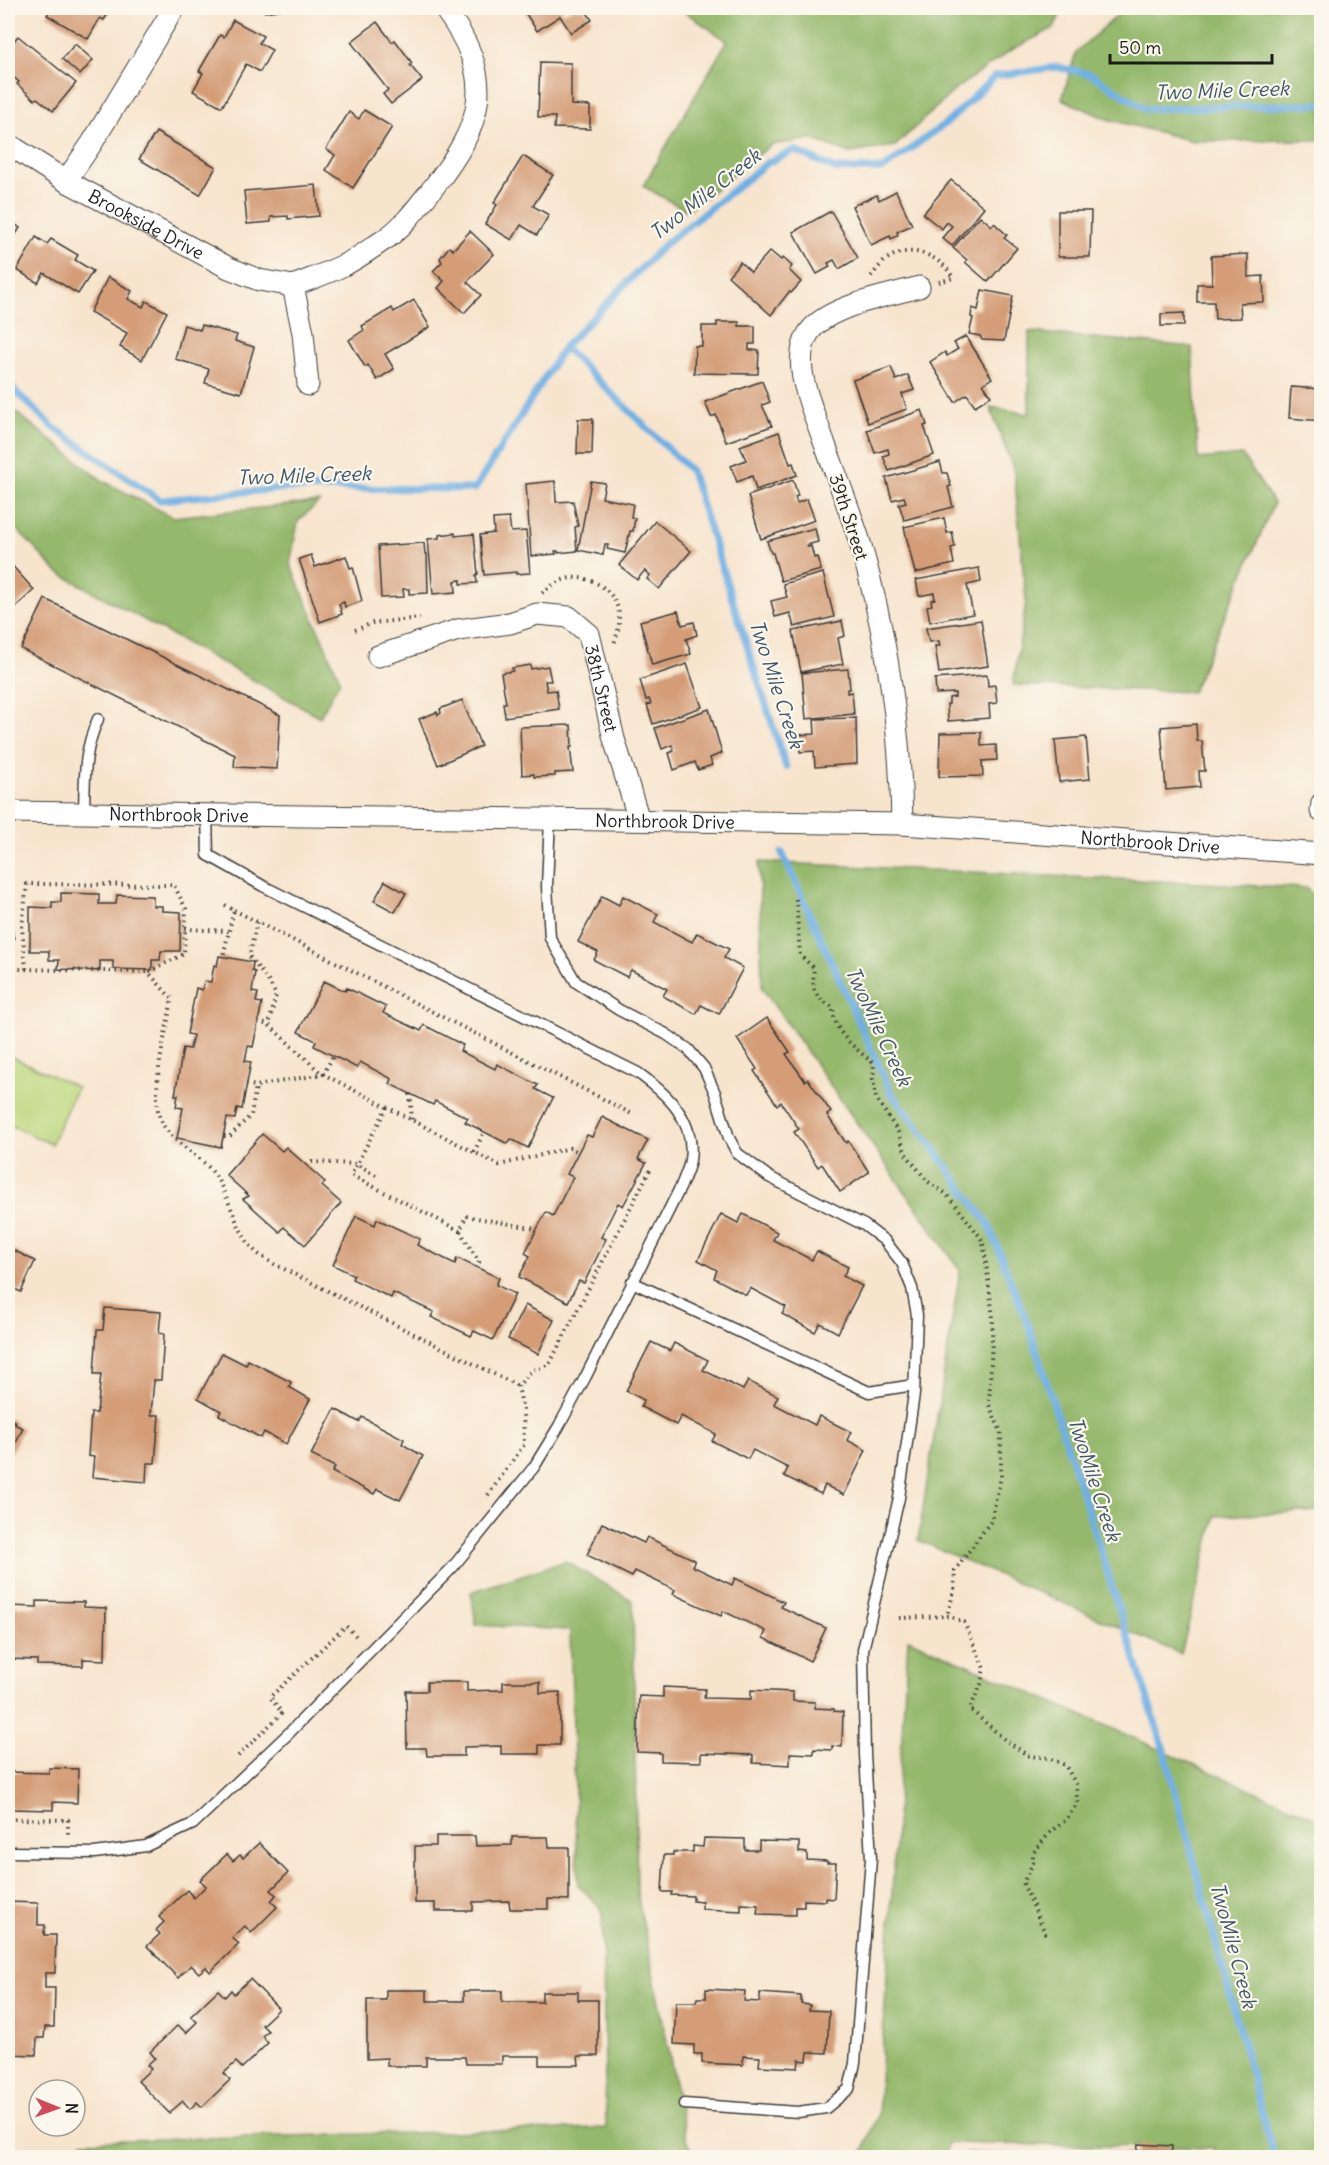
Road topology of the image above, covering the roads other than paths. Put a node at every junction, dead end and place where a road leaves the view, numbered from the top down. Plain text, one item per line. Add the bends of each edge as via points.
1 (174, 8) edge
2 (444, 8) edge
3 (8, 144) edge
4 (66, 182) junction
5 (293, 286) junction
6 (919, 287) dead end
7 (308, 385) dead end
8 (378, 656) dead end
9 (98, 719) dead end
10 (1322, 803) edge
11 (1321, 811) edge
12 (8, 812) edge
13 (84, 813) junction
14 (207, 814) junction
15 (550, 818) junction
16 (639, 820) junction
17 (902, 824) junction
18 (1321, 855) edge
19 (632, 1282) junction
20 (914, 1385) junction
21 (8, 1852) edge
22 (684, 2103) dead end

1 - 4 street
2 - 5 street via 473,54 478,80 477,107 469,132 409,218 389,237 344,265
3 - 4 street, Brookside Drive
4 - 5 street, Brookside Drive via 229,268 259,280
5 - 7 street
6 - 17 street, 39th Street via 824,317 807,336 802,362 818,424 861,546 891,675
8 - 16 street, 38th Street via 458,630 510,623 537,614 568,617 590,634 614,739
9 - 13 lane via 85,757
10 - 11 street
12 - 13 street, Northbrook Drive
13 - 14 street, Northbrook Drive
14 - 15 street, Northbrook Drive
14 - 19 lane via 208,855 638,1073 676,1105 689,1131 690,1160 681,1186
15 - 16 street, Northbrook Drive
15 - 20 lane via 550,938 576,982 688,1049 704,1068 737,1153 792,1189 864,1225 885,1242 902,1263 912,1288 917,1315
16 - 17 street, Northbrook Drive
17 - 18 street, Northbrook Drive
19 - 20 lane via 869,1392
19 - 21 lane via 560,1426 534,1467 460,1559 194,1824 146,1846 95,1853
20 - 22 lane via 898,1498 863,1650 871,1860 855,2063 849,2089 826,2108 798,2112

